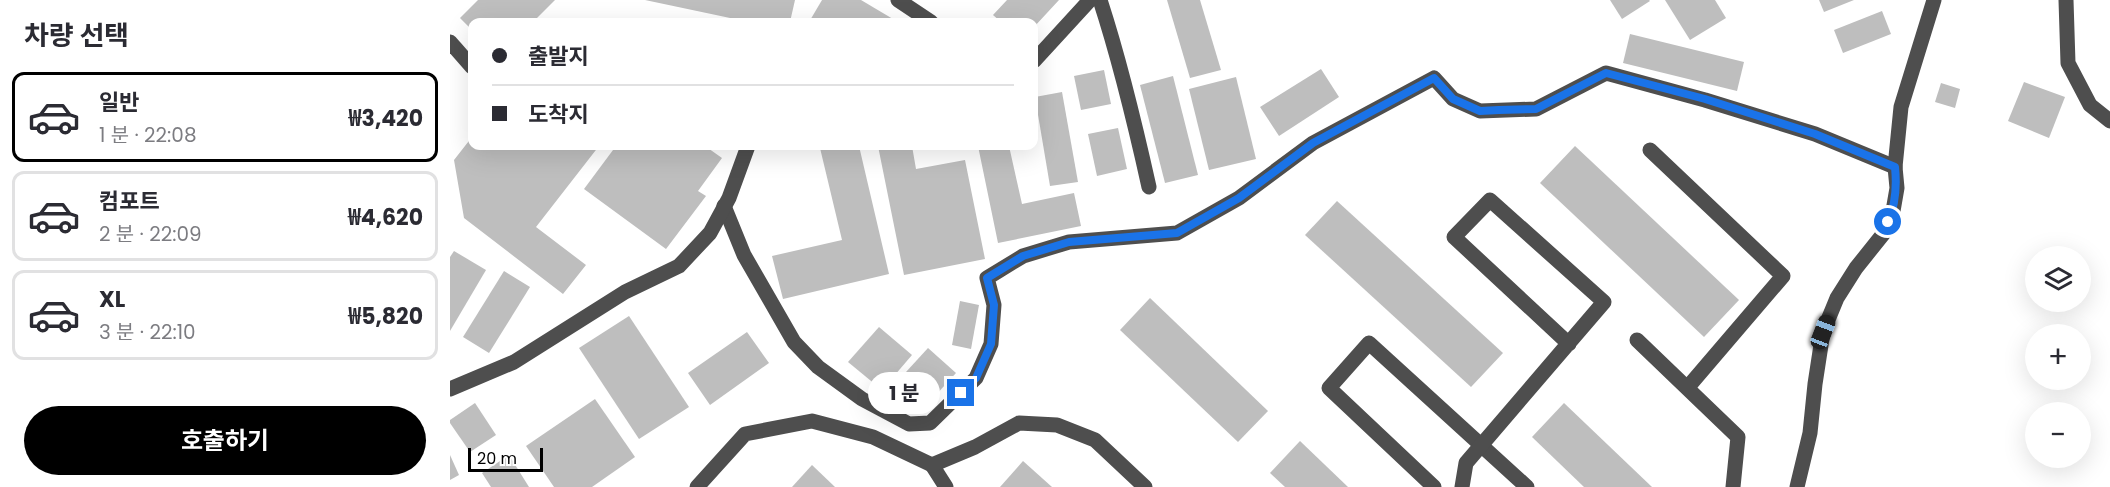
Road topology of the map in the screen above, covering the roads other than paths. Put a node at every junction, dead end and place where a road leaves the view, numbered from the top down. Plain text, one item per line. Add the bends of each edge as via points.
1 (898, 0) edge
2 (1090, 0) edge
3 (1100, 0) edge
4 (1934, 0) edge
5 (2066, 0) edge
6 (925, 18) edge
7 (450, 42) edge
8 (1038, 57) edge
9 (468, 62) edge
10 (2110, 121) edge
11 (746, 150) edge
12 (1650, 150) dead end
13 (1895, 167) junction
14 (1149, 188) dead end
15 (724, 206) junction
16 (1637, 340) dead end
17 (1569, 345) junction
18 (1688, 387) junction
19 (450, 389) edge
20 (1482, 445) junction
21 (932, 465) junction
22 (697, 487) edge
23 (946, 487) edge
24 (1145, 487) edge
25 (1434, 487) edge
26 (1462, 487) edge
27 (1527, 487) edge
28 (1732, 487) edge
29 (1797, 487) edge

1 - 6 street
2 - 8 street
3 - 14 street
4 - 13 street via 1900,107
5 - 10 street via 2068,63 2090,105
7 - 9 street
11 - 15 street
12 - 18 street via 1783,276
13 - 15 street via 1815,134 1606,73 1536,109 1480,111 1453,99 1434,78 1313,143 1239,198 1177,233 1069,242 1023,256 987,278 994,305 991,344 976,378 930,423 909,424 862,399 818,367 794,342 744,255
13 - 29 street via 1897,188 1884,233 1837,298 1823,332 1810,433
15 - 19 street via 710,233 679,266 625,292 514,362
16 - 18 street
17 - 17 street via 1604,302 1490,200 1454,237
17 - 20 street
18 - 28 street via 1738,437
20 - 25 street via 1369,343 1329,388
20 - 26 street via 1466,463
20 - 27 street
21 - 22 street via 873,437 812,421 745,434
21 - 23 street
21 - 24 street via 1019,423 1057,425 1095,440

